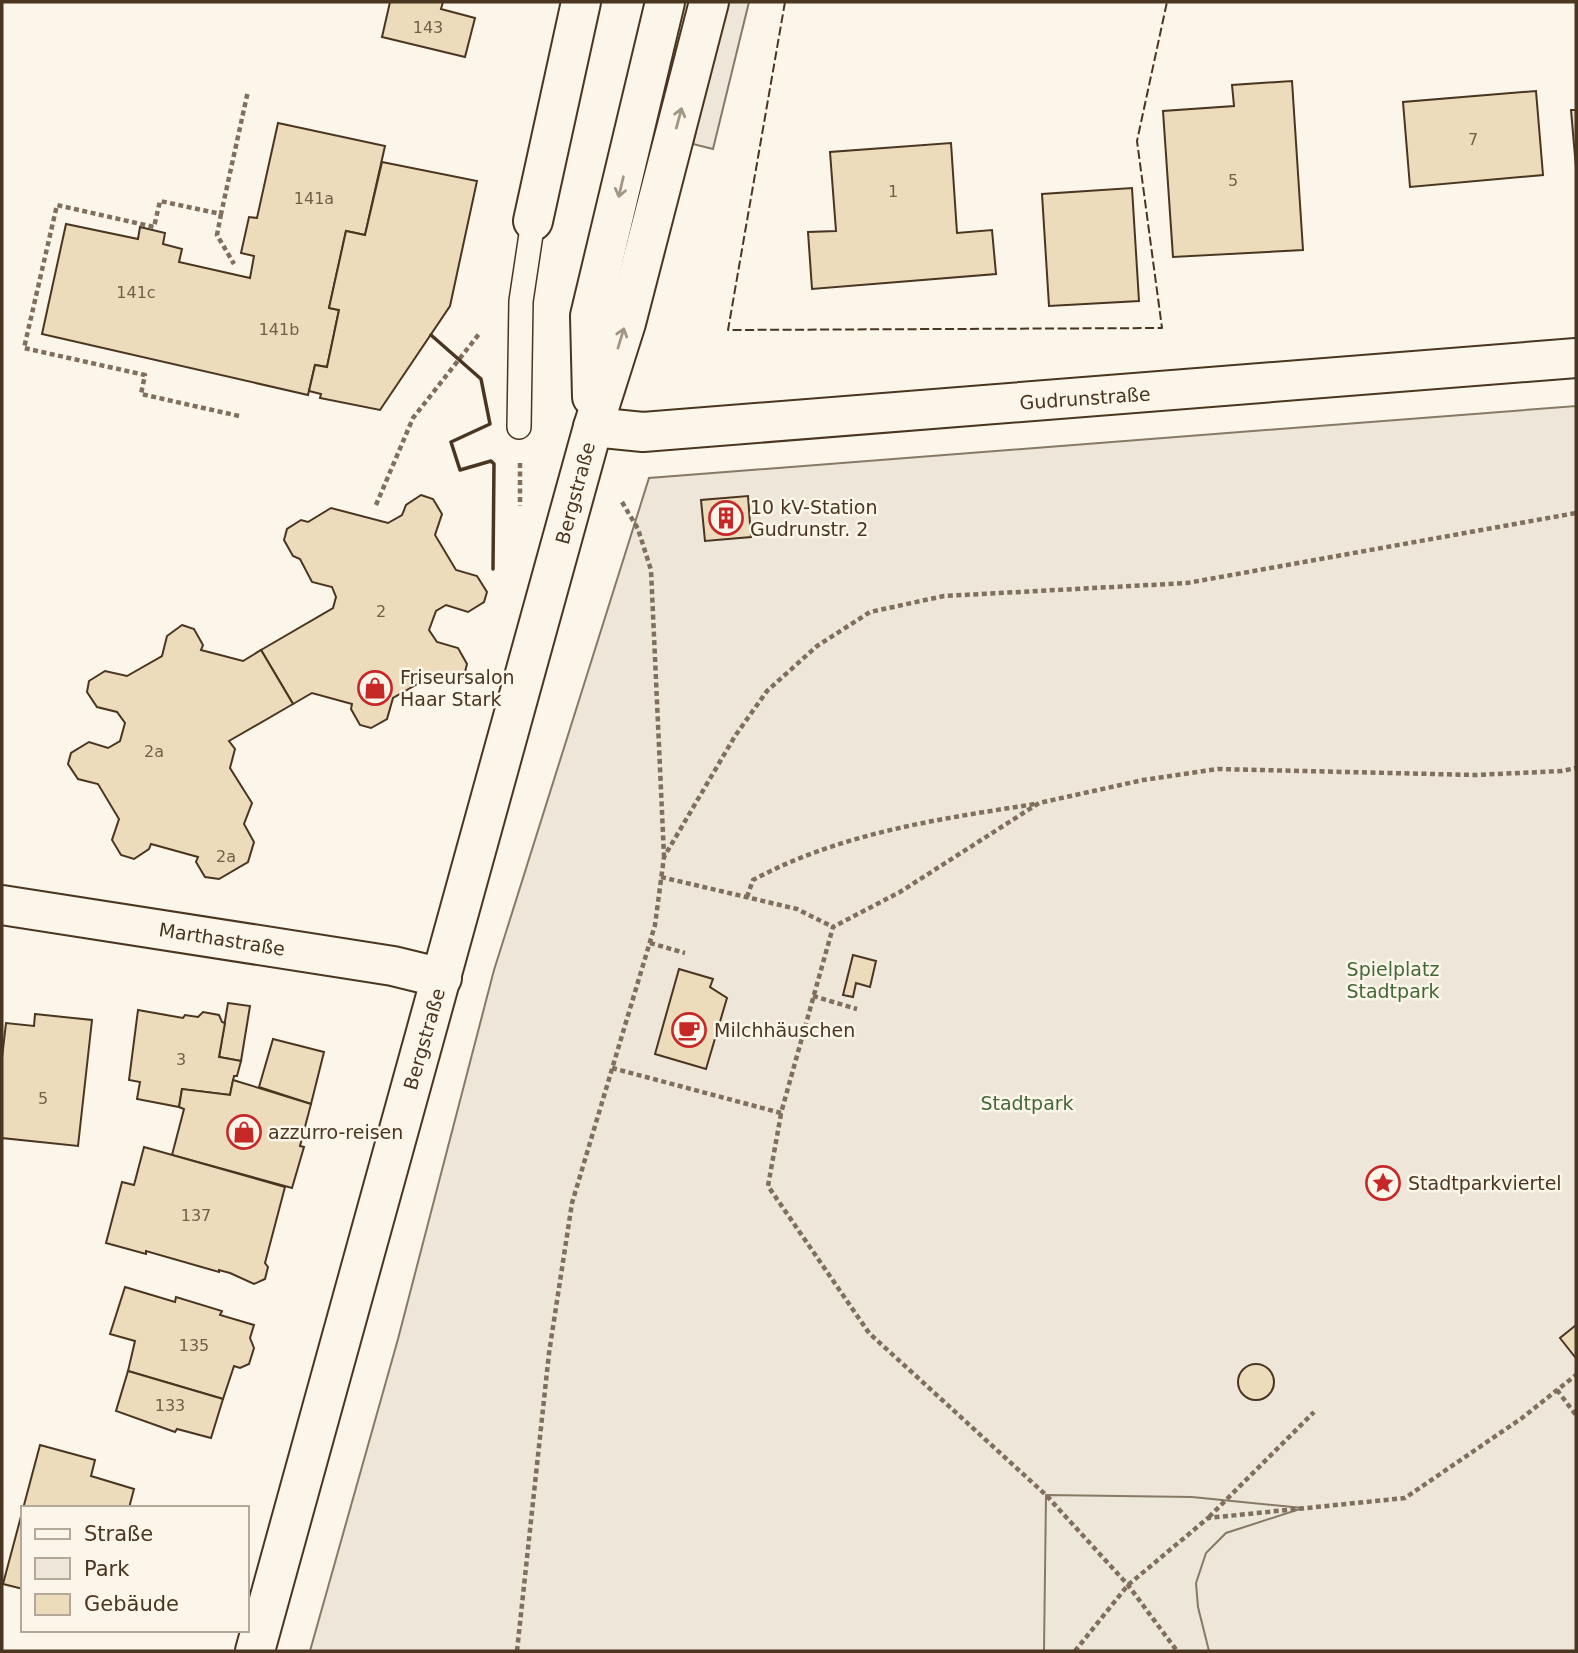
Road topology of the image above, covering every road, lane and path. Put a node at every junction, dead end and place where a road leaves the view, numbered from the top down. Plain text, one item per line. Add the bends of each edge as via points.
1 (582, 2) edge
2 (665, 2) edge
3 (709, 2) edge
4 (248, 91) dead end
5 (221, 214) junction
6 (533, 221) joint
7 (234, 264) dead end
8 (1576, 358) edge
9 (460, 359) dead end
10 (239, 416) dead end
11 (520, 427) joint
12 (593, 427) junction
13 (622, 502) dead end
14 (376, 505) dead end
15 (1576, 513) edge
16 (520, 516) dead end
17 (1576, 768) edge
18 (1039, 803) junction
19 (664, 857) junction
20 (661, 877) junction
21 (747, 897) junction
22 (2, 905) edge
23 (833, 926) junction
24 (650, 943) junction
25 (685, 953) dead end
26 (442, 978) junction
27 (813, 996) junction
28 (857, 1009) dead end
29 (612, 1068) junction
30 (781, 1113) junction
31 (1576, 1375) edge
32 (1558, 1390) junction
33 (1314, 1412) dead end
34 (1576, 1415) edge
35 (1209, 1518) junction
36 (1128, 1585) junction
37 (255, 1651) edge
38 (517, 1651) edge
39 (1074, 1651) edge
40 (1177, 1651) edge

1 - 6 street
2 -> 12 street, Bergstraße via 590,317
12 -> 3 street, Bergstraße via 626,323
4 - 5 path
5 - 7 path via 217,235
5 - 10 path via 160,201 154,227 57,205 24,348 145,374 141,394
6 - 11 lane via 521,302
8 - 12 street, Gudrunstraße via 643,432
9 - 14 path via 413,418
11 - 16 path
12 - 26 street, Bergstraße
13 - 19 path via 638,529 651,570
15 - 19 path via 1188,583 944,596 870,612 817,646 766,691
17 - 18 path via 1475,775 1218,769
18 - 21 path via 883,831 787,862 753,880
18 - 23 path via 900,892
19 - 20 path
20 - 21 path
20 - 24 path
21 - 23 path via 797,909
22 - 26 street, Marthastraße via 393,965
23 - 27 path
24 - 25 path
24 - 29 path
26 - 37 street, Bergstraße
27 - 28 path
27 - 30 path
29 - 30 path
29 - 38 path via 572,1203 549,1353
30 - 36 path via 768,1186 869,1333 1046,1495
31 - 32 path
32 - 34 path
32 - 35 path via 1405,1498
33 - 35 path
35 - 36 path
36 - 39 path
36 - 40 path

